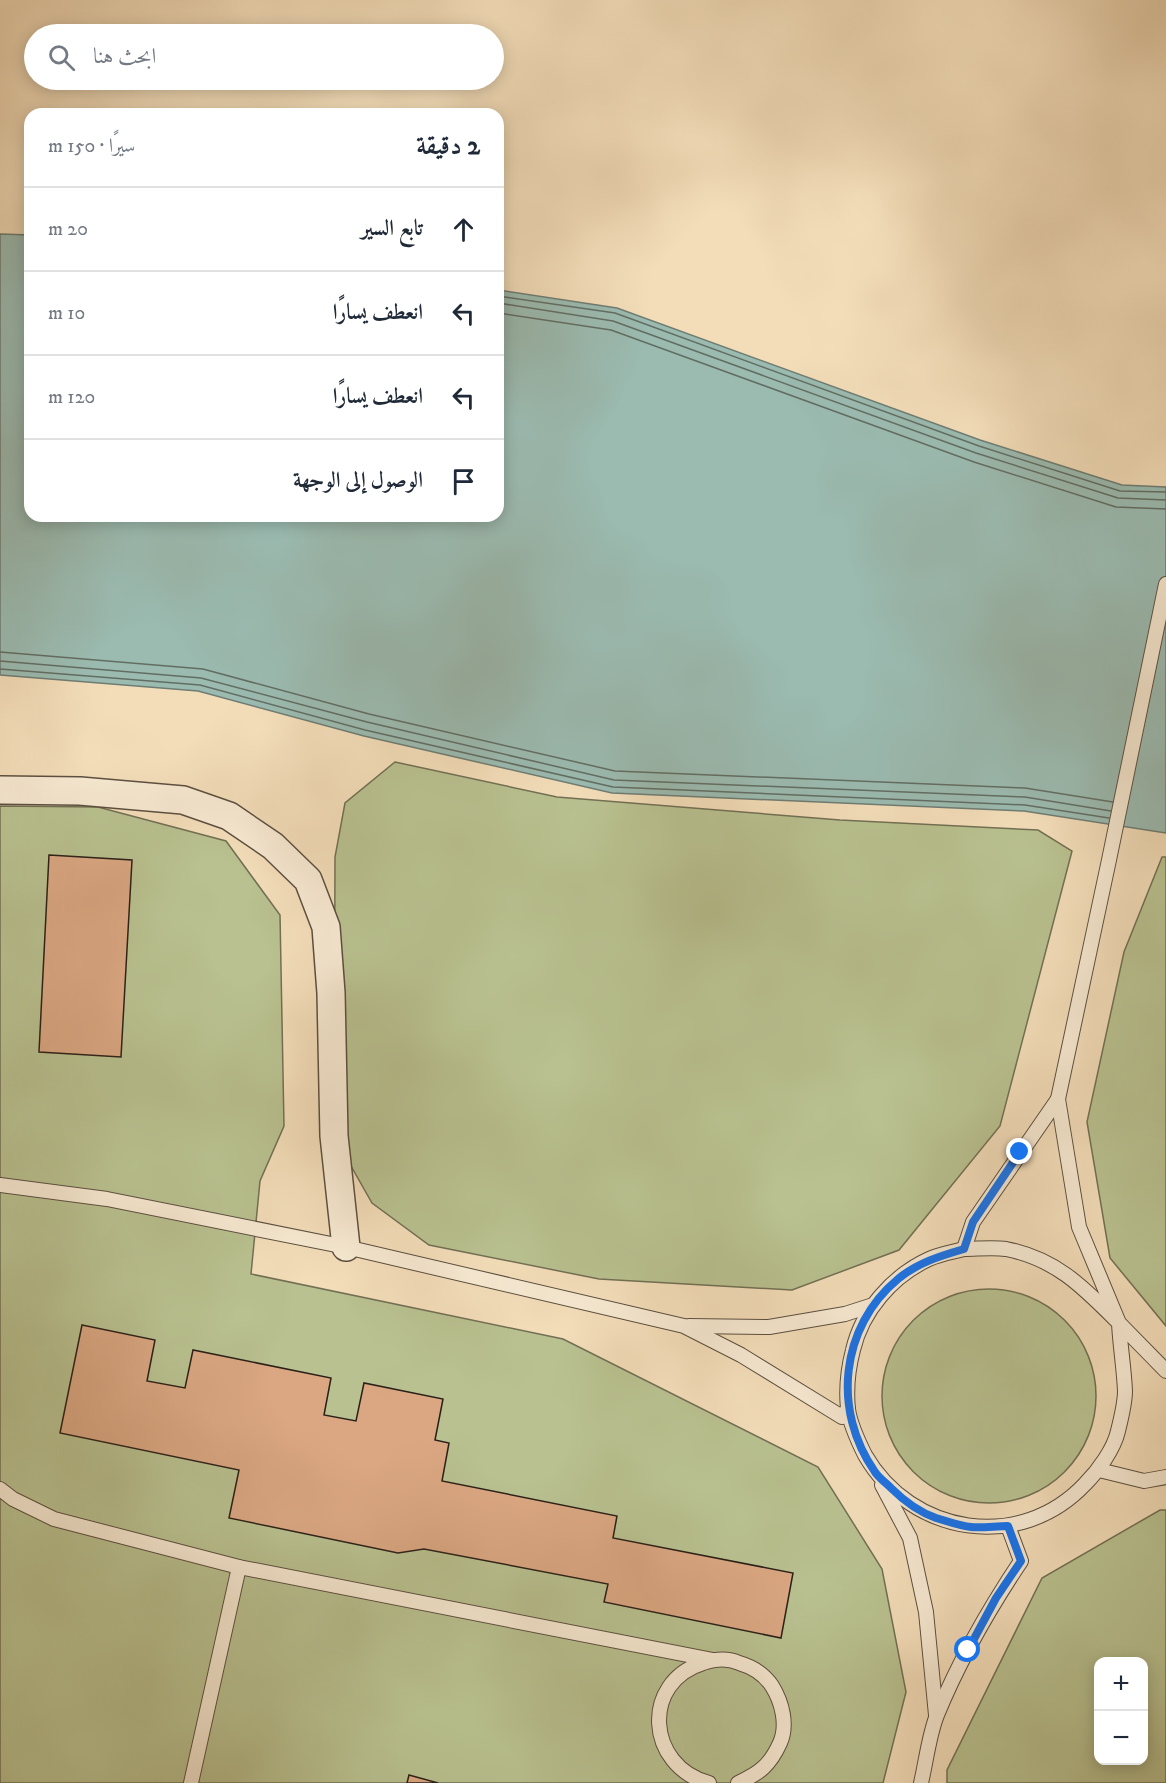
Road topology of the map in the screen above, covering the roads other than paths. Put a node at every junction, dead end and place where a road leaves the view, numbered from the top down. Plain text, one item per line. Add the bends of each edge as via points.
1 (1166, 584) edge
2 (0, 790) edge
3 (1058, 1099) junction
4 (0, 1185) edge
5 (346, 1246) junction
6 (964, 1249) junction
7 (873, 1305) junction
8 (1119, 1323) junction
9 (684, 1326) junction
10 (1166, 1371) edge
11 (848, 1409) junction
12 (1099, 1470) junction
13 (875, 1473) junction
14 (1166, 1477) edge
15 (0, 1489) edge
16 (1008, 1526) junction
17 (239, 1567) junction
18 (713, 1659) junction
19 (936, 1717) junction
20 (191, 1783) edge
21 (708, 1783) edge
22 (738, 1783) edge
23 (921, 1783) edge

1 - 3 lane
2 - 5 street via 80,791 183,800 229,816 273,846 308,880 326,927 334,1136
3 - 6 lane via 973,1222
3 - 8 lane via 1079,1227
4 - 5 lane via 107,1199
5 - 9 lane
6 - 7 lane via 929,1259 898,1278
6 - 8 lane via 1005,1249 1044,1260 1078,1282
7 - 9 lane via 845,1314 769,1327
7 - 11 lane via 856,1337 848,1372
8 - 10 lane
8 - 12 lane via 1125,1393 1118,1433
9 - 11 lane via 741,1355 842,1417
11 - 13 lane via 858,1442
12 - 14 lane via 1144,1481
12 - 16 lane via 1074,1496 1043,1515
13 - 16 lane via 902,1499 934,1517 971,1527
13 - 19 lane via 910,1538 926,1612
15 - 17 lane via 54,1519
16 - 19 lane via 1021,1561 996,1598
17 - 18 lane
17 - 20 lane
18 - 21 lane via 678,1676 659,1711 659,1731 665,1750 678,1768
18 - 22 lane via 733,1660 752,1667 767,1679 778,1696 784,1717 782,1739 773,1758 758,1774
19 - 23 lane

